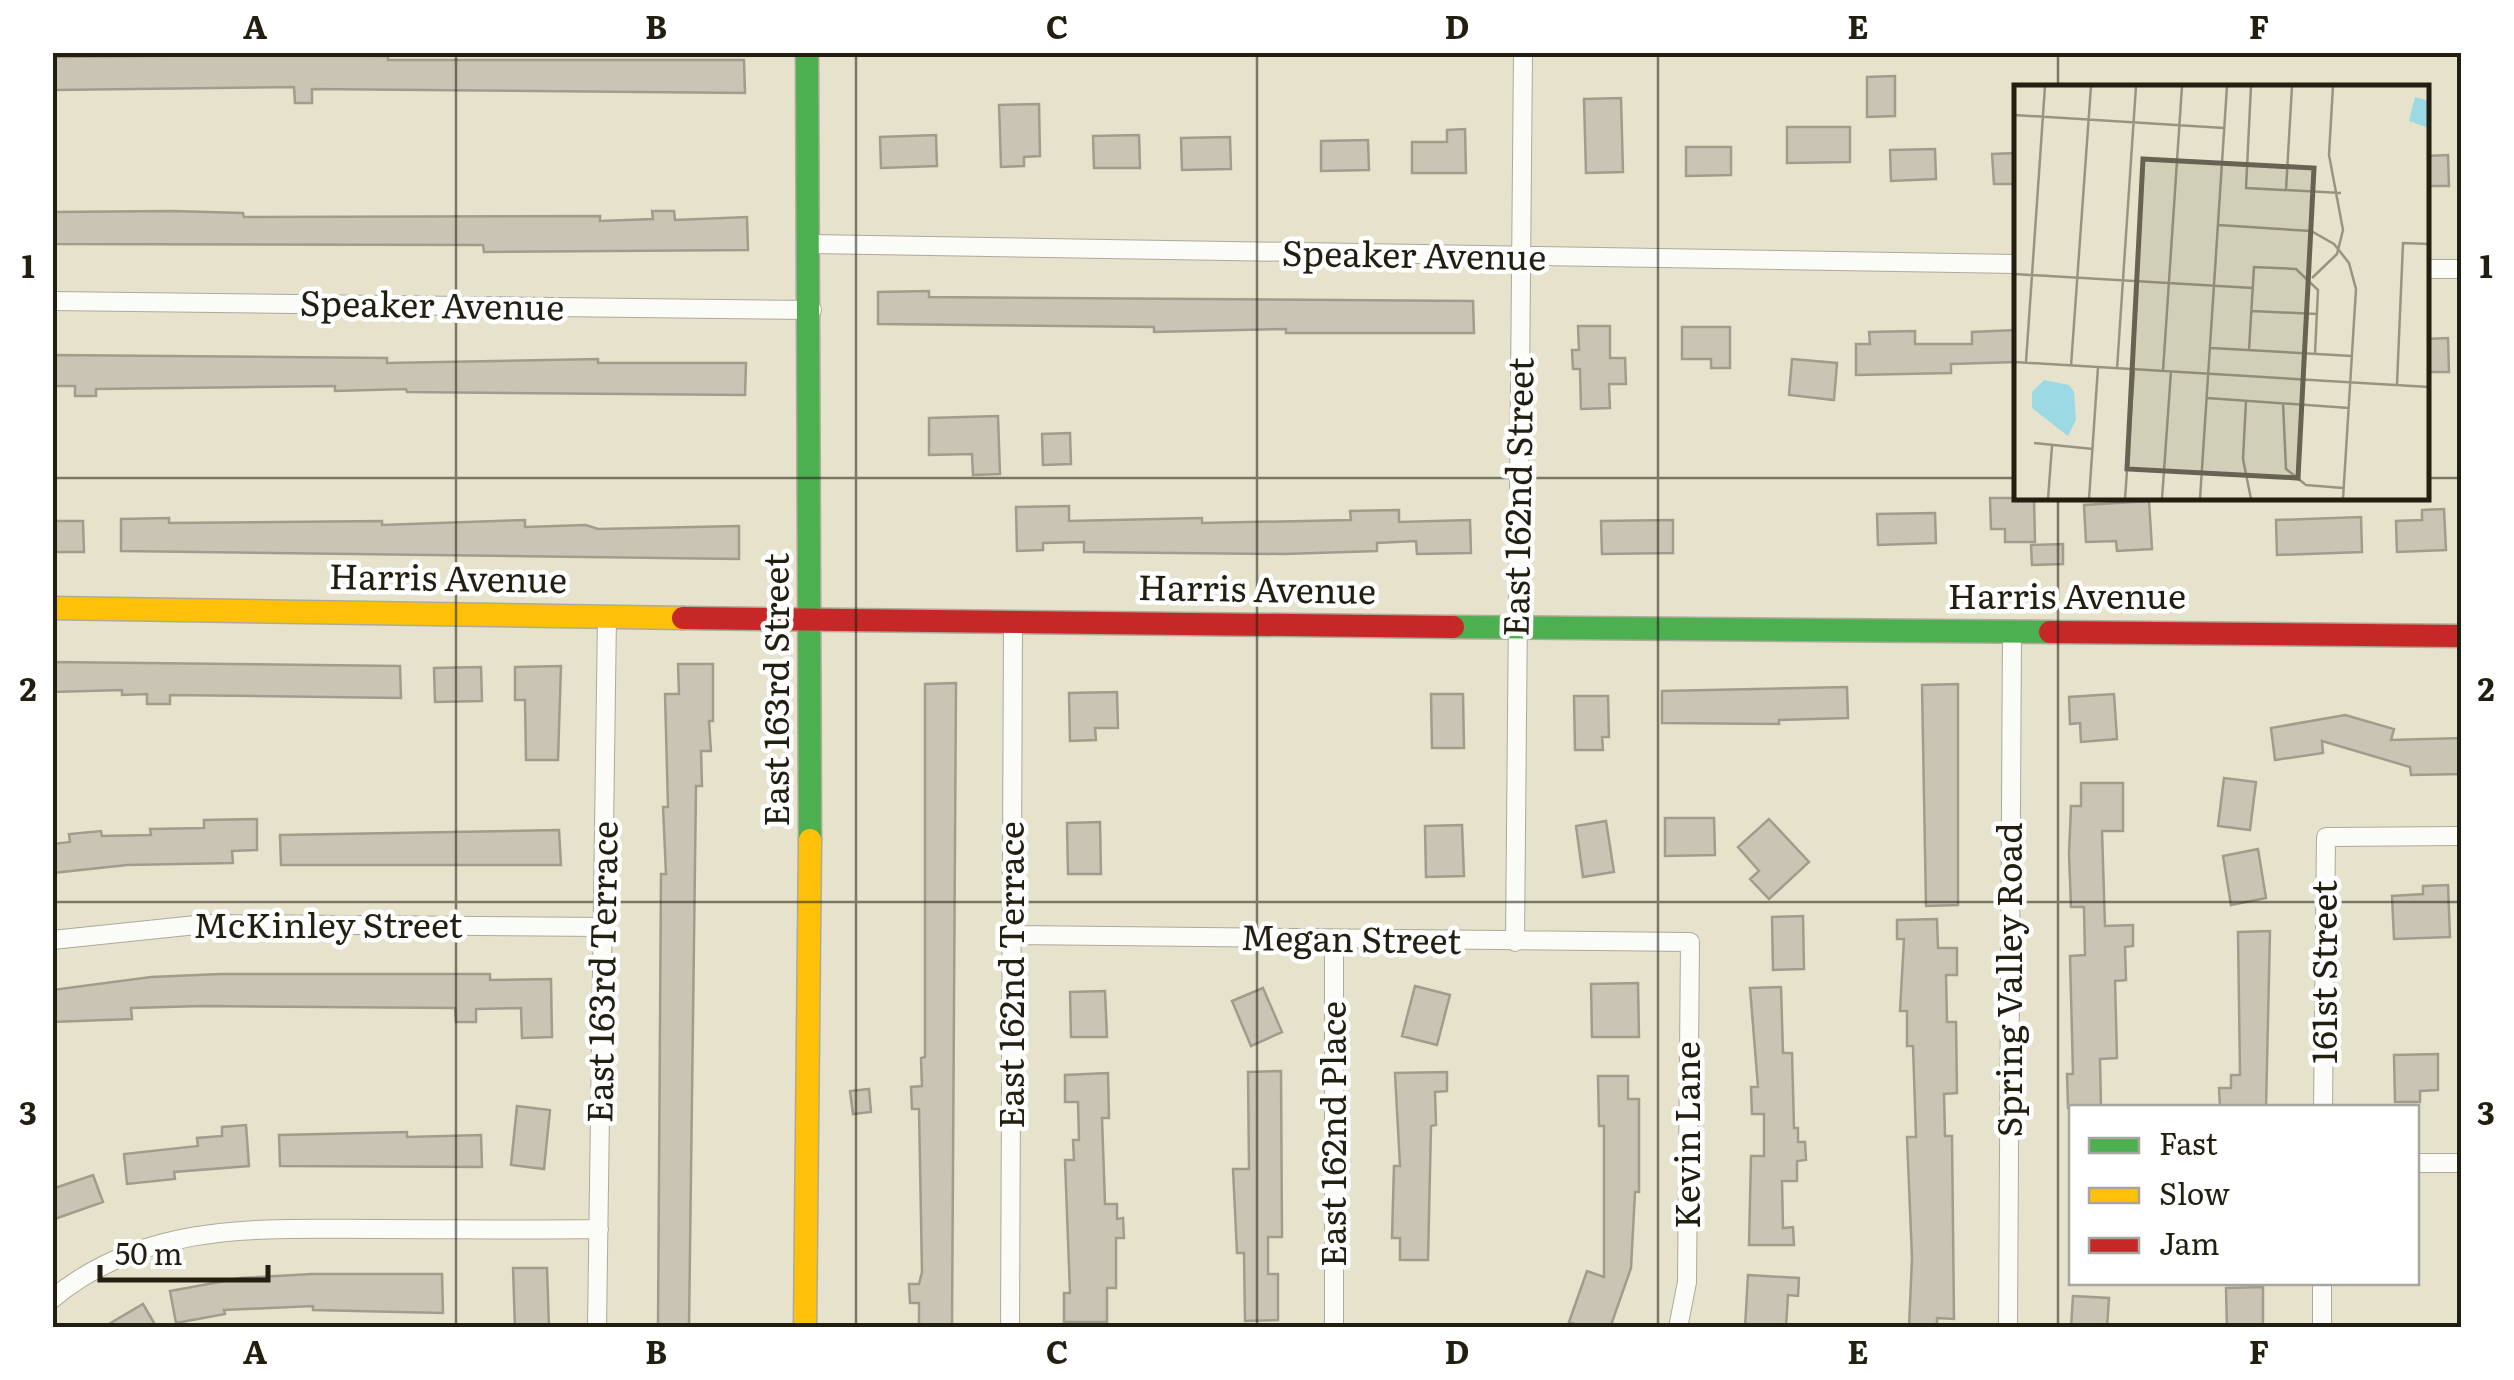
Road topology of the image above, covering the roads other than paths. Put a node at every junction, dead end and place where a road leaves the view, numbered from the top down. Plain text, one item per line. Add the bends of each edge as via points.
1 (807, 52) edge
2 (1523, 52) edge
3 (811, 244) junction
4 (1521, 259) junction
5 (2014, 264) edge
6 (2429, 269) edge
7 (2462, 269) edge
8 (52, 301) edge
9 (812, 310) junction
10 (52, 608) edge
11 (607, 616) junction
12 (813, 617) junction
13 (1013, 623) junction
14 (1518, 628) junction
15 (2012, 632) junction
16 (2462, 636) edge
17 (2462, 836) edge
18 (604, 927) junction
19 (1012, 934) junction
20 (52, 940) edge
21 (1334, 940) junction
22 (1514, 942) junction
23 (1690, 942) joint
24 (2324, 1105) edge
25 (2419, 1162) edge
26 (2462, 1163) edge
27 (599, 1230) junction
28 (2322, 1285) edge
29 (52, 1299) edge
30 (597, 1328) edge
31 (805, 1328) edge
32 (1010, 1328) edge
33 (1334, 1328) edge
34 (1678, 1328) edge
35 (2008, 1328) edge
36 (2322, 1328) edge

1 - 3 street, East 163rd Street
2 - 4 street, East 162nd Street
3 - 4 street, Speaker Avenue
3 - 9 street, East 163rd Street
4 - 5 street, Speaker Avenue
4 - 14 street, East 162nd Street
6 - 7 street
8 - 9 street, Speaker Avenue
9 - 12 street, East 163rd Street
10 - 11 street, Harris Avenue
11 - 12 street, Harris Avenue
11 - 18 street, East 163rd Terrace
12 - 13 street, Harris Avenue
12 - 31 street, East 163rd Street
13 - 14 street, Harris Avenue
13 - 19 street, East 162nd Terrace
14 - 15 street, Harris Avenue
14 - 22 street, East 162nd Street
15 - 16 street, Harris Avenue
15 - 35 street, Spring Valley Road
17 - 24 street, 161st Street via 2326,837
18 - 20 street, McKinley Street via 206,924
18 - 27 street, East 163rd Terrace
19 - 21 street, Megan Street
19 - 32 street, East 162nd Terrace
21 - 22 street, Megan Street
21 - 33 street, East 162nd Place
22 - 23 street, Megan Street
23 - 34 street, Kevin Lane via 1687,1282
25 - 26 street
27 - 29 street via 229,1229 144,1246
27 - 30 street, East 163rd Terrace
28 - 36 street

